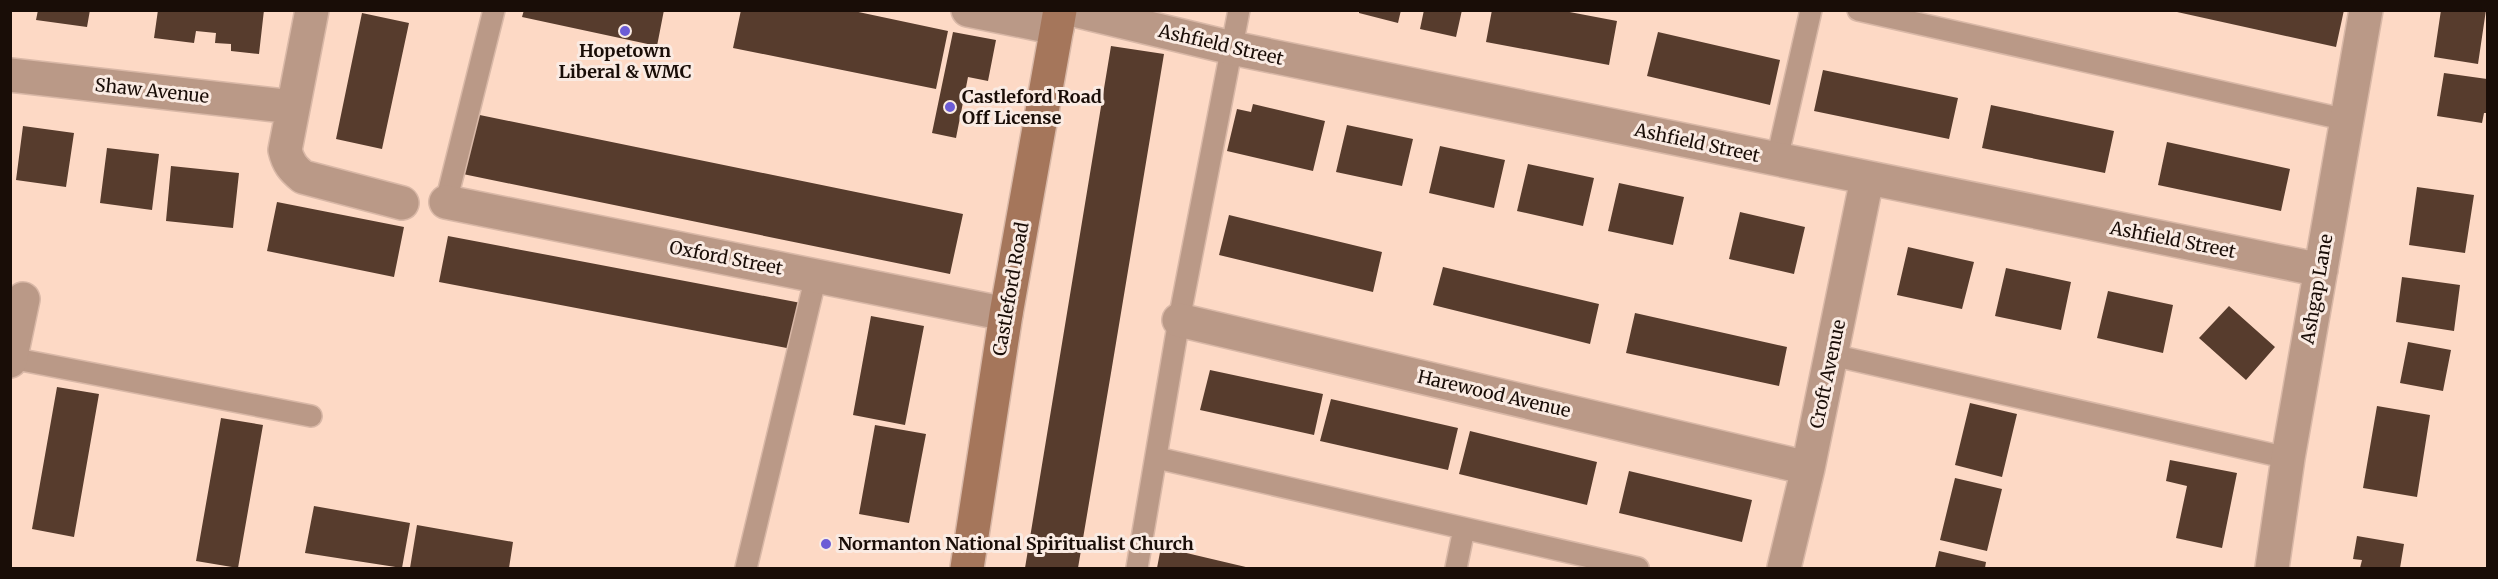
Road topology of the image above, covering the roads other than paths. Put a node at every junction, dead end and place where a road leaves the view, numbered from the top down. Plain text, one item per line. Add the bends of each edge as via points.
1 (312, 10) edge
2 (494, 10) edge
3 (969, 10) edge
4 (1239, 10) edge
5 (1811, 10) edge
6 (1858, 10) edge
7 (2366, 10) edge
8 (1064, 16) edge
9 (1232, 48) junction
10 (10, 75) edge
11 (292, 107) junction
12 (2347, 120) junction
13 (1777, 159) junction
14 (1867, 179) junction
15 (446, 202) joint
16 (402, 203) dead end
17 (2321, 270) junction
18 (816, 276) junction
19 (23, 299) dead end
20 (1006, 314) junction
21 (1179, 320) junction
22 (1832, 355) junction
23 (11, 359) edge
24 (311, 416) dead end
25 (1157, 458) junction
26 (2288, 458) junction
27 (1808, 468) junction
28 (1464, 529) junction
29 (746, 568) edge
30 (967, 568) edge
31 (1137, 568) edge
32 (1456, 568) edge
33 (1638, 568) edge
34 (1784, 568) edge
35 (2272, 568) edge

1 - 11 street
2 - 15 lane
3 - 8 street, Ashfield Street
4 - 9 lane
5 - 13 lane
6 - 12 lane
7 - 12 street, Ashgap Lane
8 - 9 street, Ashfield Street
8 - 20 street, Castleford Road
9 - 13 street, Ashfield Street
9 - 21 lane
10 - 11 street, Shaw Avenue
11 - 16 street via 285,150 294,171 303,177
12 - 17 street, Ashgap Lane
13 - 14 street, Ashfield Street
14 - 17 street, Ashfield Street
14 - 22 street, Croft Avenue
15 - 18 street, Oxford Street
17 - 26 street, Ashgap Lane
18 - 20 street, Oxford Street
18 - 29 lane
19 - 23 street
20 - 30 street, Castleford Road
21 - 25 lane
21 - 27 street, Harewood Avenue
22 - 26 lane
22 - 27 street, Croft Avenue
23 - 24 lane
25 - 28 lane
25 - 31 lane
26 - 35 street, Ashgap Lane
27 - 34 street, Croft Avenue
28 - 32 lane
28 - 33 lane

